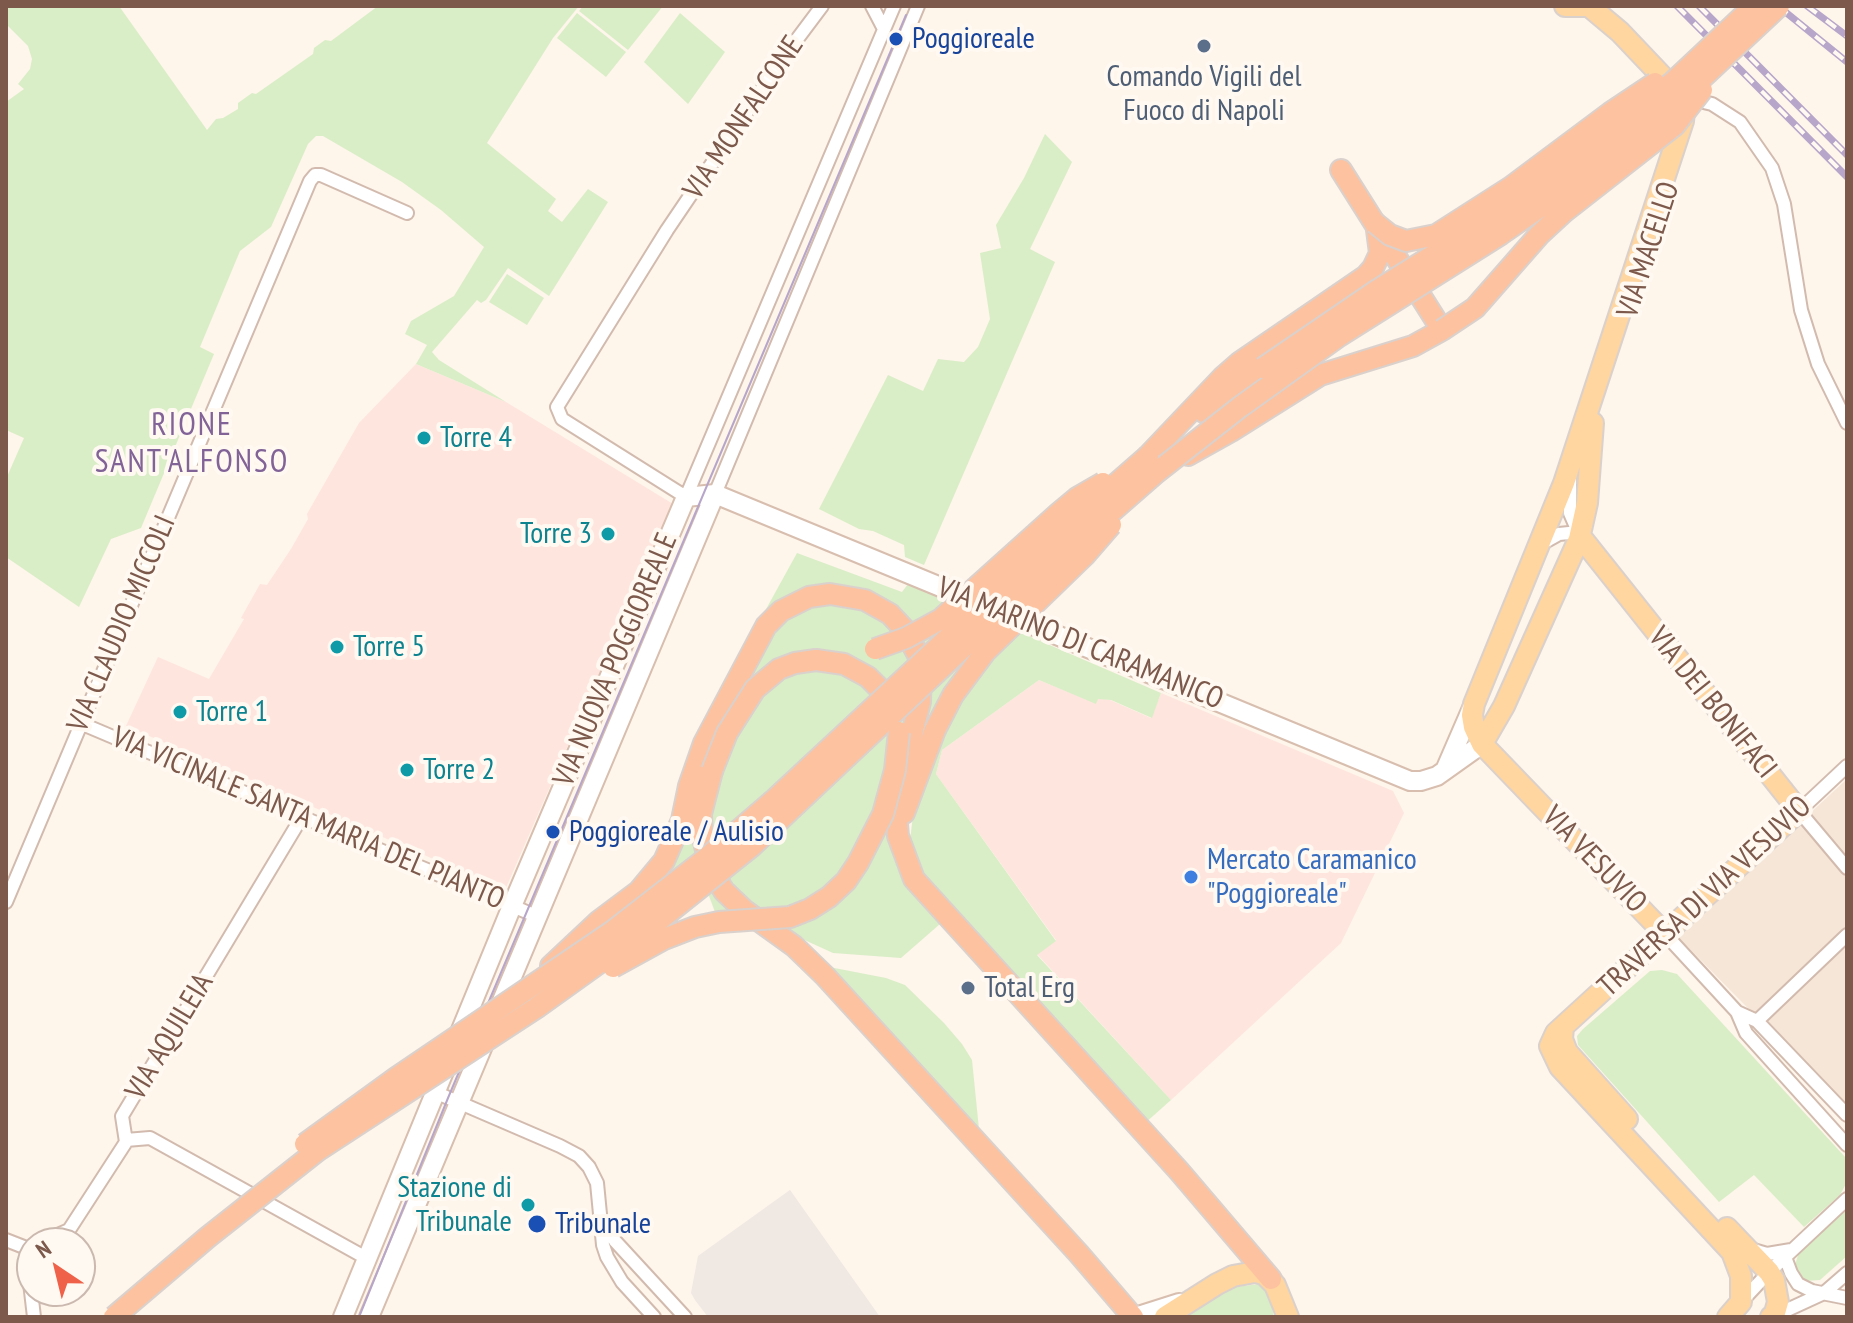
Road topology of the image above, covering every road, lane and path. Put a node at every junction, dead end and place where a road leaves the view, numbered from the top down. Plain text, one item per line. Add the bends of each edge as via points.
1 (822, 6) edge
2 (872, 6) edge
3 (894, 6) edge
4 (918, 6) edge
5 (1565, 6) edge
6 (1586, 6) edge
7 (1611, 6) edge
8 (1754, 6) edge
9 (1779, 6) edge
10 (884, 29) junction
11 (1713, 56) junction
12 (1680, 86) junction
13 (1695, 100) junction
14 (1341, 170) dead end
15 (407, 213) dead end
16 (1375, 223) junction
17 (1442, 330) junction
18 (1589, 419) junction
19 (1847, 423) edge
20 (1572, 461) junction
21 (1152, 464) junction
22 (715, 494) junction
23 (686, 497) junction
24 (1580, 536) junction
25 (1539, 546) junction
26 (1566, 568) junction
27 (816, 660) junction
28 (1476, 697) junction
29 (1504, 706) junction
30 (80, 723) junction
31 (1482, 744) junction
32 (1847, 766) edge
33 (1444, 771) junction
34 (1799, 811) junction
35 (303, 815) junction
36 (904, 857) junction
37 (1847, 868) edge
38 (6, 902) edge
39 (512, 906) junction
40 (536, 916) junction
41 (1665, 934) junction
42 (1847, 935) edge
43 (530, 999) junction
44 (1737, 1012) junction
45 (1757, 1021) junction
46 (1563, 1027) junction
47 (437, 1093) junction
48 (459, 1102) junction
49 (1847, 1115) edge
50 (126, 1140) junction
51 (1847, 1145) edge
52 (1847, 1199) edge
53 (603, 1223) junction
54 (71, 1227) edge
55 (1745, 1247) junction
56 (1790, 1253) junction
57 (368, 1259) junction
58 (1769, 1272) junction
59 (1847, 1273) edge
60 (1271, 1279) junction
61 (1824, 1293) junction
62 (1196, 1296) junction
63 (1847, 1298) edge
64 (1734, 1310) edge
65 (1772, 1316) edge
66 (96, 1317) edge
67 (114, 1317) edge
68 (343, 1317) edge
69 (369, 1317) edge
70 (654, 1317) edge
71 (685, 1317) edge
72 (1134, 1317) edge
73 (1165, 1317) edge
74 (1288, 1317) edge

1 - 23 street, VIA MONFALCONE via 667,230 559,400 557,413 562,419
2 - 10 street
3 - 10 street, VIA NUOVA POGGIOREALE
4 - 22 street, VIA NUOVA POGGIOREALE
5 - 6 main road
6 - 12 main road
7 - 12 main road
8 - 11 highway, bridge
9 - 11 highway, bridge
10 - 23 street, VIA NUOVA POGGIOREALE
11 - 12 street
11 - 16 highway, bridge via 1626,102 1436,235 1406,241
11 - 17 highway, bridge via 1675,125 1565,211 1475,308
11 - 21 highway, bridge via 1548,180 1225,395
12 - 13 main road
12 - 18 main road, VIA MACELLO via 1683,121
13 - 18 main road, VIA MACELLO
13 - 19 street via 1740,122 1772,168 1784,204 1801,310 1818,364
14 - 16 highway
15 - 30 street, VIA CLAUDIO MICCOLI via 321,175 310,181
16 - 17 highway, bridge
16 - 21 highway via 1380,253 1366,276 1223,377
17 - 21 highway, bridge via 1413,346 1320,375 1231,431
18 - 20 main road
18 - 24 main road via 1587,503
20 - 24 street via 1570,513
20 - 25 main road
21 - 27 highway, bridge via 1077,498 955,609 928,627 875,649
21 - 36 highway, bridge via 1085,555 985,652 953,695 901,823
21 - 43 highway, bridge via 1077,518 735,835
22 - 23 main road
22 - 33 main road, VIA MARINO DI CARAMANICO via 1410,781
22 - 40 main road, VIA NUOVA POGGIOREALE
23 - 39 main road, VIA NUOVA POGGIOREALE
24 - 25 street via 1559,534
24 - 26 main road
24 - 34 main road, VIA DEI BONIFACI
25 - 26 street via 1558,547
25 - 28 main road
26 - 29 main road
27 - 43 highway, bridge via 844,664 876,683 893,709 899,732 883,814 846,881 820,904 790,917 695,927
27 - 72 highway, bridge via 779,669 755,689 727,733 701,814 711,870 744,910 825,976
28 - 29 street via 1492,710
28 - 31 main road via 1474,727
28 - 33 main road
29 - 31 main road
30 - 35 street, VIA VICINALE SANTA MARIA DEL PIANTO
30 - 38 street, VIA CLAUDIO MICCOLI
31 - 33 main road
31 - 41 main road, VIA VESUVIO
32 - 34 street, TRAVERSA DI VIA VESUVIO
34 - 37 street, VIA DEI BONIFACI
34 - 41 main road, TRAVERSA DI VIA VESUVIO
35 - 39 street, VIA VICINALE SANTA MARIA DEL PIANTO
35 - 50 street, VIA AQUILEIA via 122,1116
36 - 43 highway, bridge via 895,801 920,702 918,655 897,622 865,600 819,595 798,601 766,626 704,743 664,861 639,891 586,932
36 - 60 highway via 923,890
39 - 40 street, VIA VICINALE SANTA MARIA DEL PIANTO
39 - 47 main road, VIA NUOVA POGGIOREALE
40 - 48 main road, VIA NUOVA POGGIOREALE
41 - 44 street, VIA VESUVIO
41 - 46 main road, TRAVERSA DI VIA VESUVIO
42 - 45 street
43 - 66 highway, bridge via 396,1078 304,1145
43 - 67 highway, bridge via 317,1151
44 - 45 street, VIA VESUVIO
44 - 51 street, VIA VESUVIO via 1746,1033
45 - 49 street, VIA VESUVIO
46 - 55 main road via 1562,1039 1571,1057
46 - 64 main road via 1551,1039 1554,1059 1732,1252 1741,1276
47 - 48 street
47 - 57 main road, VIA NUOVA POGGIOREALE
48 - 53 street via 579,1156 597,1183
48 - 69 main road, VIA NUOVA POGGIOREALE
50 - 54 street, VIA AQUILEIA
50 - 57 street via 150,1138
52 - 56 street
53 - 70 street via 603,1245 611,1265
53 - 71 street
55 - 56 street via 1767,1254
55 - 58 main road
56 - 58 street
56 - 61 street via 1791,1273 1798,1284
57 - 68 main road, VIA NUOVA POGGIOREALE
58 - 64 street
58 - 65 main road via 1779,1294
59 - 61 street
60 - 62 main road via 1245,1273
60 - 74 main road
61 - 63 street
61 - 65 street
62 - 72 main road
62 - 73 main road

